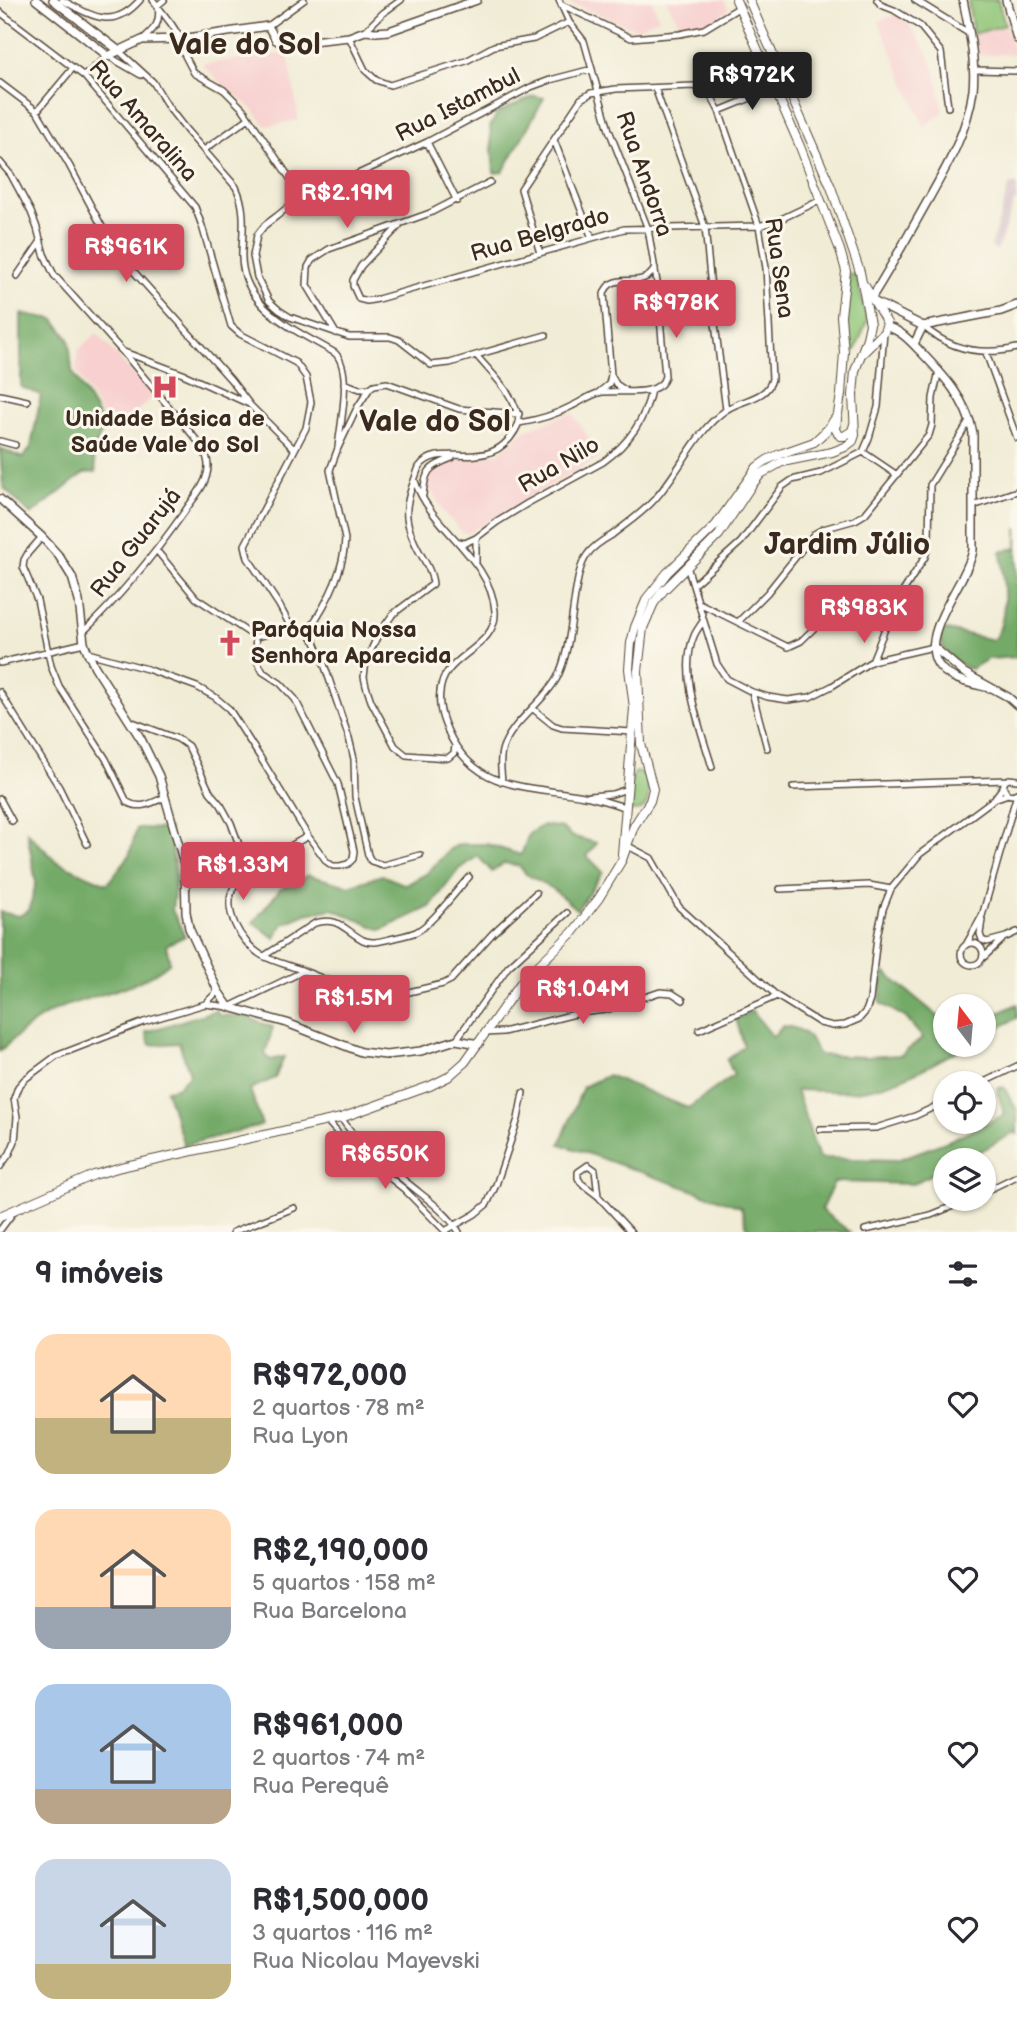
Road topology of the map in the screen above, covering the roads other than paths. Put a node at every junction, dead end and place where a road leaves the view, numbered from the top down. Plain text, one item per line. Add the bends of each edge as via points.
1 (36, 0) edge
2 (53, 0) edge
3 (62, 0) edge
4 (140, 0) edge
5 (164, 0) edge
6 (304, 0) edge
7 (401, 0) edge
8 (477, 0) edge
9 (749, 0) edge
10 (877, 0) edge
11 (915, 0) edge
12 (963, 0) edge
13 (1006, 0) edge
14 (560, 2) edge
15 (155, 3) edge
16 (738, 3) edge
17 (0, 12) edge
18 (569, 22) junction
19 (268, 26) junction
20 (365, 30) junction
21 (970, 34) junction
22 (349, 37) junction
23 (181, 39) junction
24 (1017, 39) edge
25 (142, 40) junction
26 (118, 50) junction
27 (108, 56) junction
28 (74, 68) junction
29 (592, 69) junction
30 (974, 70) junction
31 (1017, 71) edge
32 (84, 76) junction
33 (153, 82) junction
34 (0, 83) edge
35 (655, 88) junction
36 (775, 88) junction
37 (598, 91) junction
38 (948, 107) dead end
39 (37, 111) junction
40 (719, 111) junction
41 (249, 118) junction
42 (554, 140) junction
43 (427, 142) junction
44 (204, 150) junction
45 (0, 162) edge
46 (490, 182) dead end
47 (304, 199) junction
48 (821, 200) junction
49 (457, 201) junction
50 (399, 226) junction
51 (759, 226) junction
52 (705, 227) junction
53 (244, 228) junction
54 (648, 229) junction
55 (257, 235) junction
56 (592, 238) junction
57 (41, 241) junction
58 (540, 253) junction
59 (655, 267) junction
60 (16, 276) dead end
61 (862, 279) junction
62 (642, 280) junction
63 (658, 293) junction
64 (875, 300) junction
65 (1017, 304) edge
66 (290, 317) junction
67 (286, 325) junction
68 (923, 326) junction
69 (885, 330) junction
70 (337, 334) junction
71 (547, 335) dead end
72 (914, 344) junction
73 (1017, 348) edge
74 (122, 351) junction
75 (986, 353) junction
76 (476, 355) junction
77 (859, 356) junction
78 (939, 370) junction
79 (611, 375) junction
80 (344, 383) junction
81 (370, 388) junction
82 (651, 390) junction
83 (630, 391) junction
84 (598, 393) junction
85 (0, 395) edge
86 (27, 401) dead end
87 (250, 405) junction
88 (726, 410) junction
89 (519, 414) junction
90 (838, 414) junction
91 (970, 420) junction
92 (855, 421) junction
93 (519, 423) junction
94 (1017, 438) edge
95 (0, 441) edge
96 (15, 445) dead end
97 (338, 448) junction
98 (294, 449) junction
99 (863, 452) junction
100 (458, 456) junction
101 (897, 475) junction
102 (415, 479) junction
103 (1017, 491) edge
104 (422, 495) junction
105 (0, 499) edge
106 (409, 501) junction
107 (973, 506) junction
108 (41, 537) junction
109 (476, 538) junction
110 (457, 542) junction
111 (157, 551) junction
112 (685, 556) junction
113 (476, 563) junction
114 (688, 568) junction
115 (693, 585) junction
116 (698, 603) junction
117 (837, 606) dead end
118 (702, 621) junction
119 (738, 622) junction
120 (292, 629) junction
121 (308, 631) junction
122 (83, 632) junction
123 (255, 637) junction
124 (84, 643) junction
125 (934, 648) junction
126 (47, 651) junction
127 (88, 653) junction
128 (872, 661) junction
129 (0, 663) edge
130 (0, 692) edge
131 (752, 692) junction
132 (1017, 705) edge
133 (532, 708) junction
134 (130, 721) junction
135 (633, 732) junction
136 (455, 746) junction
137 (767, 748) dead end
138 (712, 767) dead end
139 (649, 771) junction
140 (629, 772) junction
141 (1013, 778) edge
142 (502, 782) junction
143 (1003, 786) junction
144 (793, 787) dead end
145 (628, 789) junction
146 (1008, 794) junction
147 (1017, 794) edge
148 (586, 796) junction
149 (165, 797) junction
150 (0, 799) edge
151 (994, 799) junction
152 (625, 807) junction
153 (645, 811) junction
154 (12, 821) dead end
155 (308, 836) junction
156 (87, 844) dead end
157 (628, 846) junction
158 (420, 855) dead end
159 (622, 860) junction
160 (249, 872) junction
161 (469, 877) dead end
162 (780, 889) dead end
163 (891, 889) junction
164 (536, 893) dead end
165 (567, 913) dead end
166 (982, 916) junction
167 (1017, 932) edge
168 (1006, 937) junction
169 (980, 942) junction
170 (967, 943) junction
171 (264, 956) junction
172 (982, 960) junction
173 (304, 971) junction
174 (218, 991) junction
175 (777, 996) junction
176 (683, 1000) dead end
177 (205, 1004) junction
178 (229, 1007) junction
179 (699, 1030) dead end
180 (485, 1033) junction
181 (456, 1041) junction
182 (479, 1044) junction
183 (1017, 1066) edge
184 (996, 1076) edge
185 (523, 1093) dead end
186 (933, 1108) edge
187 (341, 1118) junction
188 (328, 1122) junction
189 (820, 1129) dead end
190 (337, 1132) dead end
191 (342, 1137) dead end
192 (0, 1167) edge
193 (1017, 1176) edge
194 (996, 1186) edge
195 (598, 1196) junction
196 (294, 1208) dead end
197 (17, 1209) junction
198 (941, 1211) edge
199 (0, 1216) edge
200 (455, 1225) junction
201 (0, 1230) edge
202 (865, 1230) dead end
203 (445, 1231) edge
204 (233, 1232) edge
205 (459, 1232) edge
206 (631, 1232) edge

1 - 27 street
2 - 26 street
3 - 4 street via 107,19 122,16
5 - 15 street
6 - 19 street
7 - 20 street
8 - 20 street via 388,31
9 - 61 main road via 831,187
10 - 38 street via 920,26 941,52
11 - 21 street
12 - 21 street
13 - 24 street
14 - 16 street via 631,38 704,29
14 - 18 street, Rua Andorra
15 - 23 street
15 - 25 street via 160,17
16 - 36 main road
17 - 28 street, Rua Amaralina
18 - 22 street via 534,39 502,44 456,65 390,85 365,70
18 - 29 street, Rua Andorra via 584,41
19 - 22 street via 283,44
19 - 23 street
20 - 22 street
21 - 30 street
23 - 25 street
23 - 41 street via 194,73 224,90
25 - 26 street
26 - 27 street
26 - 33 street
27 - 32 street
27 - 33 street
28 - 32 street, Rua Amaralina
28 - 39 street
29 - 37 street, Rua Andorra
29 - 43 street, Rua Istambul via 531,87
30 - 31 street
30 - 64 street via 971,103 959,141
32 - 98 street, Rua Amaralina via 195,207 231,326 302,369 311,411
33 - 44 street
34 - 39 street
35 - 37 street, Rua Sena
35 - 40 street, Rua Sena via 700,88 709,92
35 - 52 street
36 - 40 street
36 - 48 main road
37 - 42 street via 581,99
37 - 54 street, Rua Andorra
39 - 87 street via 127,264
40 - 51 street, Rua Sena
41 - 44 street
41 - 47 street
42 - 56 street
42 - 58 street via 520,189
43 - 47 street, Rua Istambul
43 - 49 street
44 - 53 street via 236,187
45 - 57 street, Rua Guarujá via 23,196
46 - 49 street
47 - 55 street, Rua Istambul via 282,211
48 - 51 street, Rua Belgrado
48 - 90 main road via 846,271
49 - 50 street
50 - 58 street, Rua Belgrado via 356,273 353,286 359,299 378,299
50 - 70 street via 329,250 308,267 307,285
51 - 52 street, Rua Belgrado
51 - 88 street, Rua Sena via 772,379 761,394
52 - 54 street, Rua Belgrado
52 - 88 street
53 - 55 street
53 - 67 street via 242,259 250,287 270,314
54 - 56 street, Rua Belgrado via 624,229
54 - 59 street, Rua Andorra
55 - 66 street via 253,256 260,286 269,301
56 - 58 street, Rua Belgrado
57 - 60 street
57 - 74 street, Rua Guarujá via 54,275
59 - 62 street
59 - 63 street, Rua Andorra
61 - 64 main road
61 - 77 main road via 870,324
62 - 63 street
62 - 79 street via 605,288
63 - 82 street, Rua Andorra via 666,376 659,388
64 - 68 street
64 - 69 main road via 887,320
65 - 68 street
66 - 67 street
66 - 70 street
67 - 80 street via 335,353 343,364
68 - 72 street
68 - 75 street via 948,342
69 - 72 street via 899,332
69 - 77 main road
69 - 99 street via 878,407
70 - 76 street via 390,337 431,365
71 - 76 street
72 - 78 street
73 - 75 street
74 - 87 street
74 - 111 street, Rua Guarujá via 200,444 208,463 205,482
75 - 94 street
76 - 89 street via 511,397
77 - 92 main road
78 - 91 street
78 - 101 street via 929,435
79 - 83 street via 616,384
79 - 84 street via 609,384
80 - 81 street
80 - 97 street
81 - 89 street via 387,383 449,407
81 - 97 street
82 - 83 street
82 - 109 street, Rua Nilo via 640,422 619,450
83 - 84 street
84 - 93 street via 559,412
85 - 86 street
87 - 98 street
88 - 133 street, Rua Sena via 642,513 588,553 577,584 564,661 556,680
89 - 93 street
90 - 92 main road via 840,436 852,431
90 - 112 main road via 814,442 757,467 716,526
91 - 107 street
91 - 128 street via 930,485 925,557 895,604
92 - 114 main road via 853,441 845,447 782,462 761,474 719,536
93 - 100 street via 505,445 490,454
95 - 96 street
97 - 121 street via 330,470 345,548 331,591
98 - 120 street, Rua Amaralina via 245,545 248,558
99 - 101 street
99 - 115 street via 782,487 741,542
100 - 102 street via 427,459
100 - 104 street via 429,470
101 - 119 street via 865,514 814,534
102 - 104 street
102 - 106 street
103 - 107 street
104 - 106 street
104 - 110 street
105 - 108 street
106 - 136 street via 409,532 433,584 393,614 377,635 364,677 395,746 406,755 443,759 452,756
107 - 125 street via 971,562 944,610
108 - 122 street via 72,577
108 - 126 street via 23,567 37,600
109 - 110 street, Rua Nilo
109 - 113 street
110 - 113 street
111 - 122 street, Rua Guarujá
111 - 123 street via 196,598
112 - 114 street
112 - 135 main road via 656,585 635,627 629,669
113 - 136 street via 491,595 494,622 478,646 443,677 442,716
114 - 115 street
114 - 139 main road via 654,603 639,643 641,744
115 - 116 street
116 - 118 street
116 - 119 street
117 - 119 street via 802,641 788,647
118 - 131 street via 727,679
118 - 138 street via 693,637 689,683
120 - 121 street
120 - 123 street
121 - 158 street via 349,738 355,797 371,862 383,865
122 - 124 street
123 - 155 street via 257,661 295,699 338,783 353,859 334,866
124 - 126 street
124 - 127 street
125 - 128 street
125 - 132 street
126 - 129 street
126 - 149 street via 59,686 106,759 127,802 140,807
127 - 134 street
127 - 155 street via 147,669 215,697 229,709
128 - 131 street via 810,697 788,700
130 - 156 street via 59,787
131 - 137 street
133 - 135 street via 553,726
133 - 142 street, Rua Sena via 504,745
134 - 149 street via 153,761
134 - 160 street via 188,746 226,814
135 - 140 main road
136 - 142 street via 477,770
139 - 140 main road via 638,767
139 - 153 main road via 653,789
140 - 145 main road
141 - 143 street
141 - 144 street
142 - 148 street
143 - 146 street
143 - 151 street
145 - 148 street
145 - 152 main road
146 - 147 street
146 - 151 street
147 - 166 street
148 - 152 street
149 - 174 street via 185,867 189,928
150 - 154 street
151 - 163 street via 920,854
152 - 153 main road via 634,814
152 - 159 main road
153 - 157 main road
155 - 160 street
157 - 159 main road
157 - 175 street via 651,858 679,906
159 - 180 main road via 573,932 522,981
160 - 171 street via 237,883 229,906 242,935
161 - 171 street via 415,932 370,942 324,920
162 - 163 street
163 - 175 street via 877,936 870,1000 859,1019 845,1025 820,1023
164 - 173 street via 443,984 379,999
165 - 181 street via 508,967
166 - 169 street
166 - 170 street
167 - 168 street
168 - 169 street
168 - 172 street
169 - 170 street
169 - 172 street
170 - 172 street via 961,952 963,960 973,965
171 - 173 street
173 - 178 street
174 - 177 street
174 - 178 street
175 - 179 street
176 - 180 street via 660,992 606,1010
177 - 178 street
177 - 192 street via 56,1056 25,1079 14,1098 15,1141
178 - 181 street via 287,1023 361,1052 421,1051
180 - 182 main road
181 - 182 street
182 - 187 main road via 448,1077
183 - 184 street
185 - 200 street via 487,1205
186 - 189 street via 876,1128
187 - 188 main road
187 - 200 street via 363,1146
188 - 190 street
188 - 197 main road via 121,1167
191 - 203 street
193 - 194 street
195 - 195 street via 578,1178 578,1172 588,1165 595,1170
195 - 206 street
196 - 204 street
197 - 199 main road
197 - 201 street
198 - 202 street
200 - 203 street
200 - 205 street

